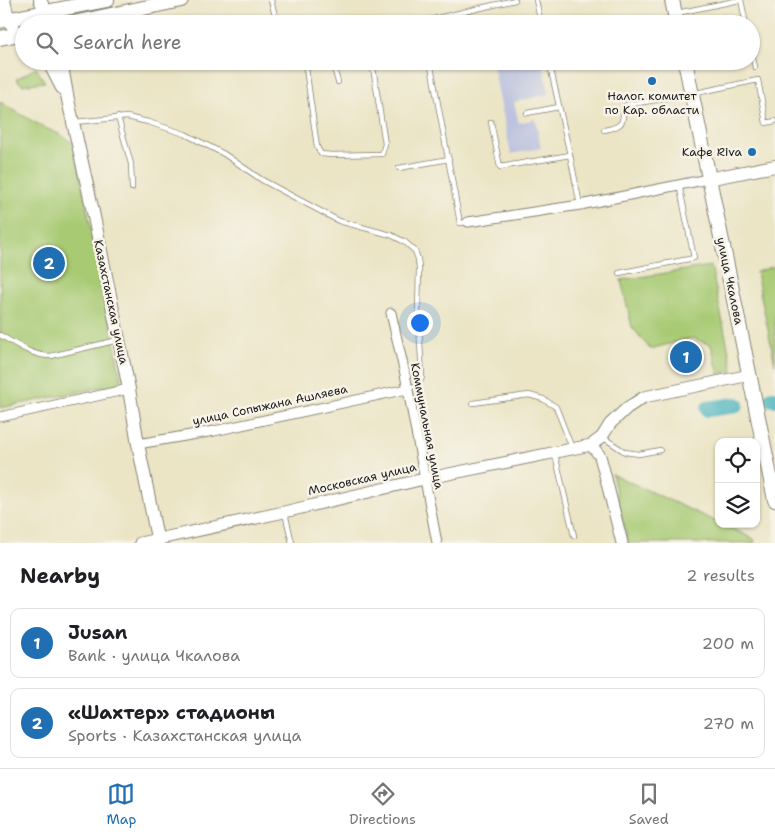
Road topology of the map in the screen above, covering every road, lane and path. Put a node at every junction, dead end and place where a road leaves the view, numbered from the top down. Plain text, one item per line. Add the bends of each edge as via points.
1 (4, 0) edge
2 (107, 0) edge
3 (181, 0) edge
4 (271, 0) edge
5 (514, 0) edge
6 (536, 0) edge
7 (740, 0) edge
8 (46, 12) edge
9 (675, 12) edge
10 (32, 15) edge
11 (111, 15) edge
12 (275, 15) edge
13 (452, 15) edge
14 (539, 15) edge
15 (744, 15) edge
16 (4, 21) edge
17 (15, 30) edge
18 (15, 36) edge
19 (0, 38) edge
20 (53, 70) edge
21 (63, 70) edge
22 (306, 70) edge
23 (335, 70) edge
24 (373, 70) edge
25 (432, 70) edge
26 (551, 70) edge
27 (686, 70) edge
28 (338, 82) dead end
29 (691, 94) junction
30 (68, 100) junction
31 (559, 107) junction
32 (527, 113) dead end
33 (118, 117) junction
34 (775, 121) edge
35 (74, 122) junction
36 (491, 122) dead end
37 (604, 130) dead end
38 (570, 155) junction
39 (449, 159) junction
40 (775, 166) edge
41 (399, 168) dead end
42 (708, 179) junction
43 (679, 184) junction
44 (132, 188) dead end
45 (580, 205) junction
46 (468, 222) joint
47 (619, 273) dead end
48 (391, 313) dead end
49 (0, 335) edge
50 (119, 340) junction
51 (750, 375) junction
52 (129, 389) junction
53 (407, 389) junction
54 (473, 403) dead end
55 (0, 417) edge
56 (602, 437) junction
57 (138, 444) junction
58 (591, 445) junction
59 (572, 448) junction
60 (660, 450) dead end
61 (555, 452) junction
62 (424, 479) junction
63 (775, 500) edge
64 (284, 512) junction
65 (574, 536) dead end
66 (157, 541) edge
67 (140, 543) edge
68 (292, 543) edge
69 (437, 543) edge
70 (622, 543) edge

1 - 16 main road
2 - 8 main road
3 - 11 main road
4 - 12 lane
5 - 13 lane
6 - 14 lane
7 - 9 lane
7 - 15 lane
8 - 10 main road
16 - 17 main road
18 - 19 main road
20 - 30 main road
21 - 30 main road, Казахстанская улица
22 - 24 lane via 317,147 321,154 332,155 382,154 385,144
23 - 28 lane
25 - 39 lane
26 - 31 lane
27 - 29 main road, улица Чкалова
29 - 34 lane via 758,80 766,123
29 - 37 lane via 626,105 622,122
29 - 42 main road, улица Чкалова
30 - 35 main road, Казахстанская улица
31 - 32 lane
31 - 38 lane
33 - 35 lane
33 - 44 lane via 130,164
33 - 53 lane via 148,122 185,134 339,221 405,242 418,259 422,376 419,384
35 - 50 main road, Казахстанская улица
36 - 38 lane via 500,167
38 - 45 lane
39 - 41 lane
39 - 46 lane via 460,224
40 - 42 main road
42 - 43 street
42 - 51 main road, улица Чкалова
43 - 45 street
43 - 47 lane via 694,258
45 - 46 street
48 - 53 street, Коммунальная улица
49 - 50 lane via 41,356
50 - 52 main road, Казахстанская улица
51 - 56 street via 644,397 610,424
51 - 63 main road, улица Чкалова
52 - 55 street
52 - 57 main road, Казахстанская улица
53 - 57 street, улица Сопыжана Ашляева
53 - 62 street, Коммунальная улица
54 - 59 lane via 529,395 543,398 556,407
56 - 58 street
56 - 60 lane via 625,452 639,454
57 - 66 main road, Казахстанская улица
58 - 59 street, Московская улица
58 - 70 street via 600,456
59 - 61 street, Московская улица
61 - 62 street, Московская улица
61 - 65 lane
62 - 64 street, Московская улица
62 - 69 street, Коммунальная улица
64 - 66 street, Московская улица
64 - 68 lane
66 - 67 street, Московская улица

